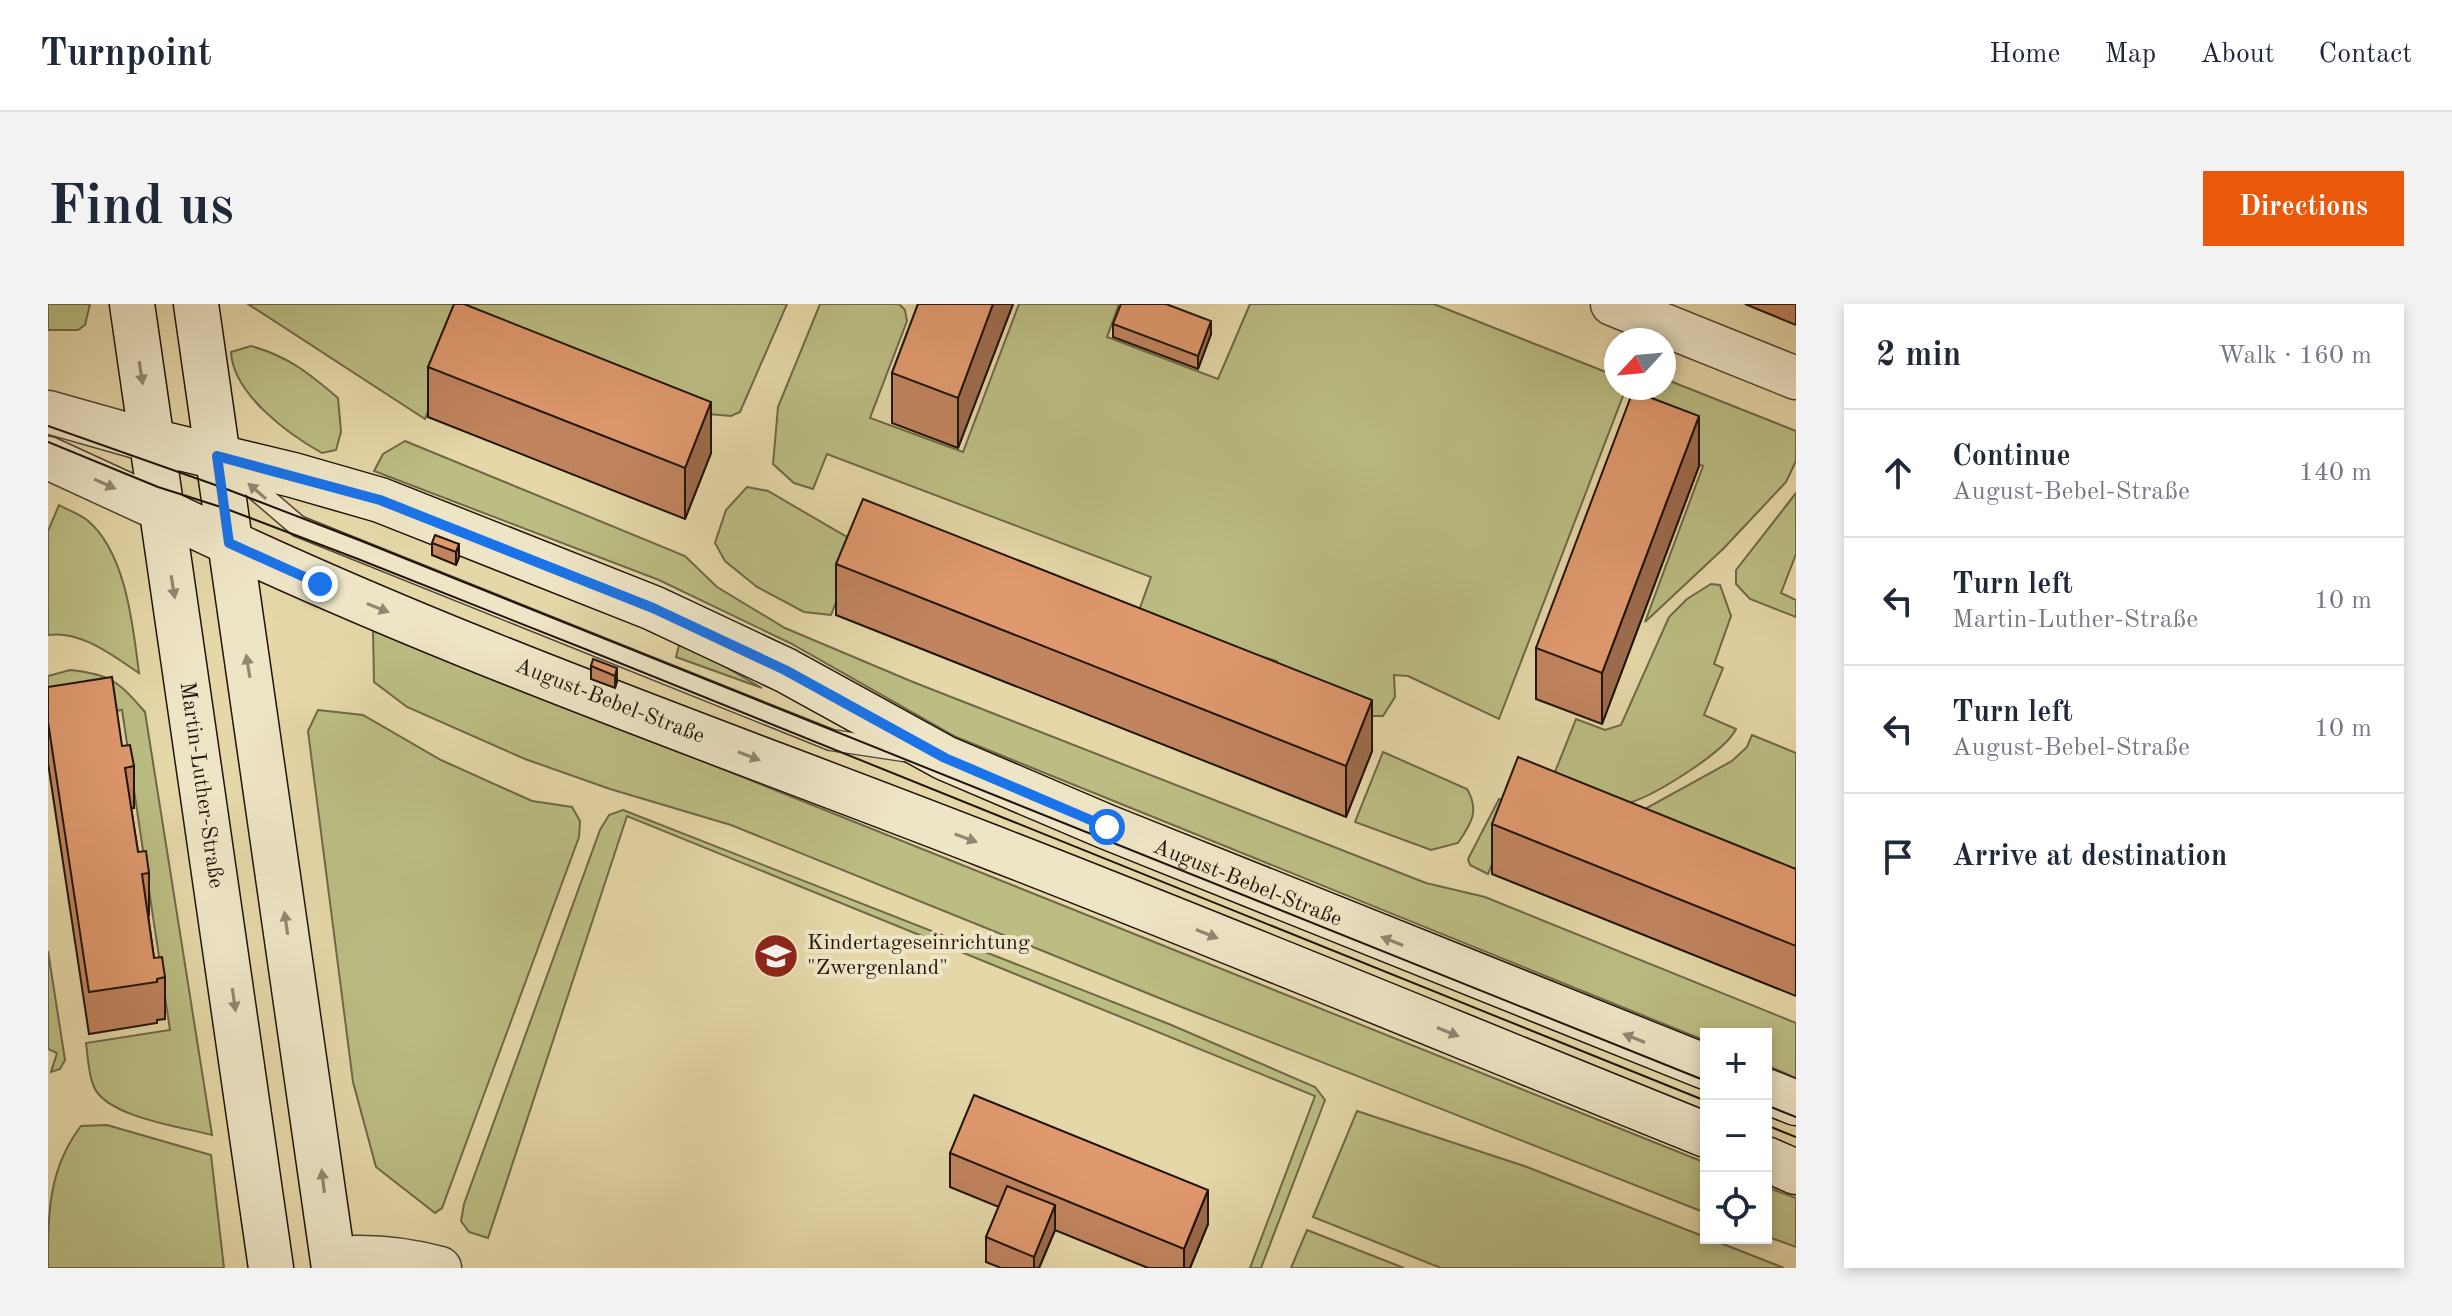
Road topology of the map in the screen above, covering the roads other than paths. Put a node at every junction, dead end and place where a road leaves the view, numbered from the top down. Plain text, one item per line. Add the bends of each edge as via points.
1 (132, 304) edge
2 (196, 304) edge
3 (1625, 306) edge
4 (1796, 378) edge
5 (48, 412) edge
6 (151, 441) junction
7 (217, 456) junction
8 (48, 458) edge
9 (161, 510) junction
10 (229, 543) junction
11 (945, 758) junction
12 (1700, 1065) edge
13 (1772, 1093) edge
14 (1796, 1103) edge
15 (1700, 1133) edge
16 (1772, 1162) edge
17 (1796, 1172) edge
18 (334, 1263) edge
19 (271, 1266) edge
20 (440, 1268) edge

1 -> 6 street, Martin-Luther-Straße
2 - 7 street
3 - 4 street
5 - 6 street
6 - 7 street, August-Bebel-Straße
6 - 9 street, Martin-Luther-Straße
7 - 10 street
7 - 11 street, August-Bebel-Straße via 380,500 653,608 785,670
11 -> 7 lane via 831,740 298,526
8 -> 9 street
9 - 10 street, August-Bebel-Straße
9 -> 19 street, Martin-Luther-Straße
10 -> 15 street, August-Bebel-Straße via 641,715 984,844
18 -> 10 street
12 -> 11 street, August-Bebel-Straße
13 - 14 street
16 - 17 street
18 - 19 street
18 - 20 street via 358,1256

